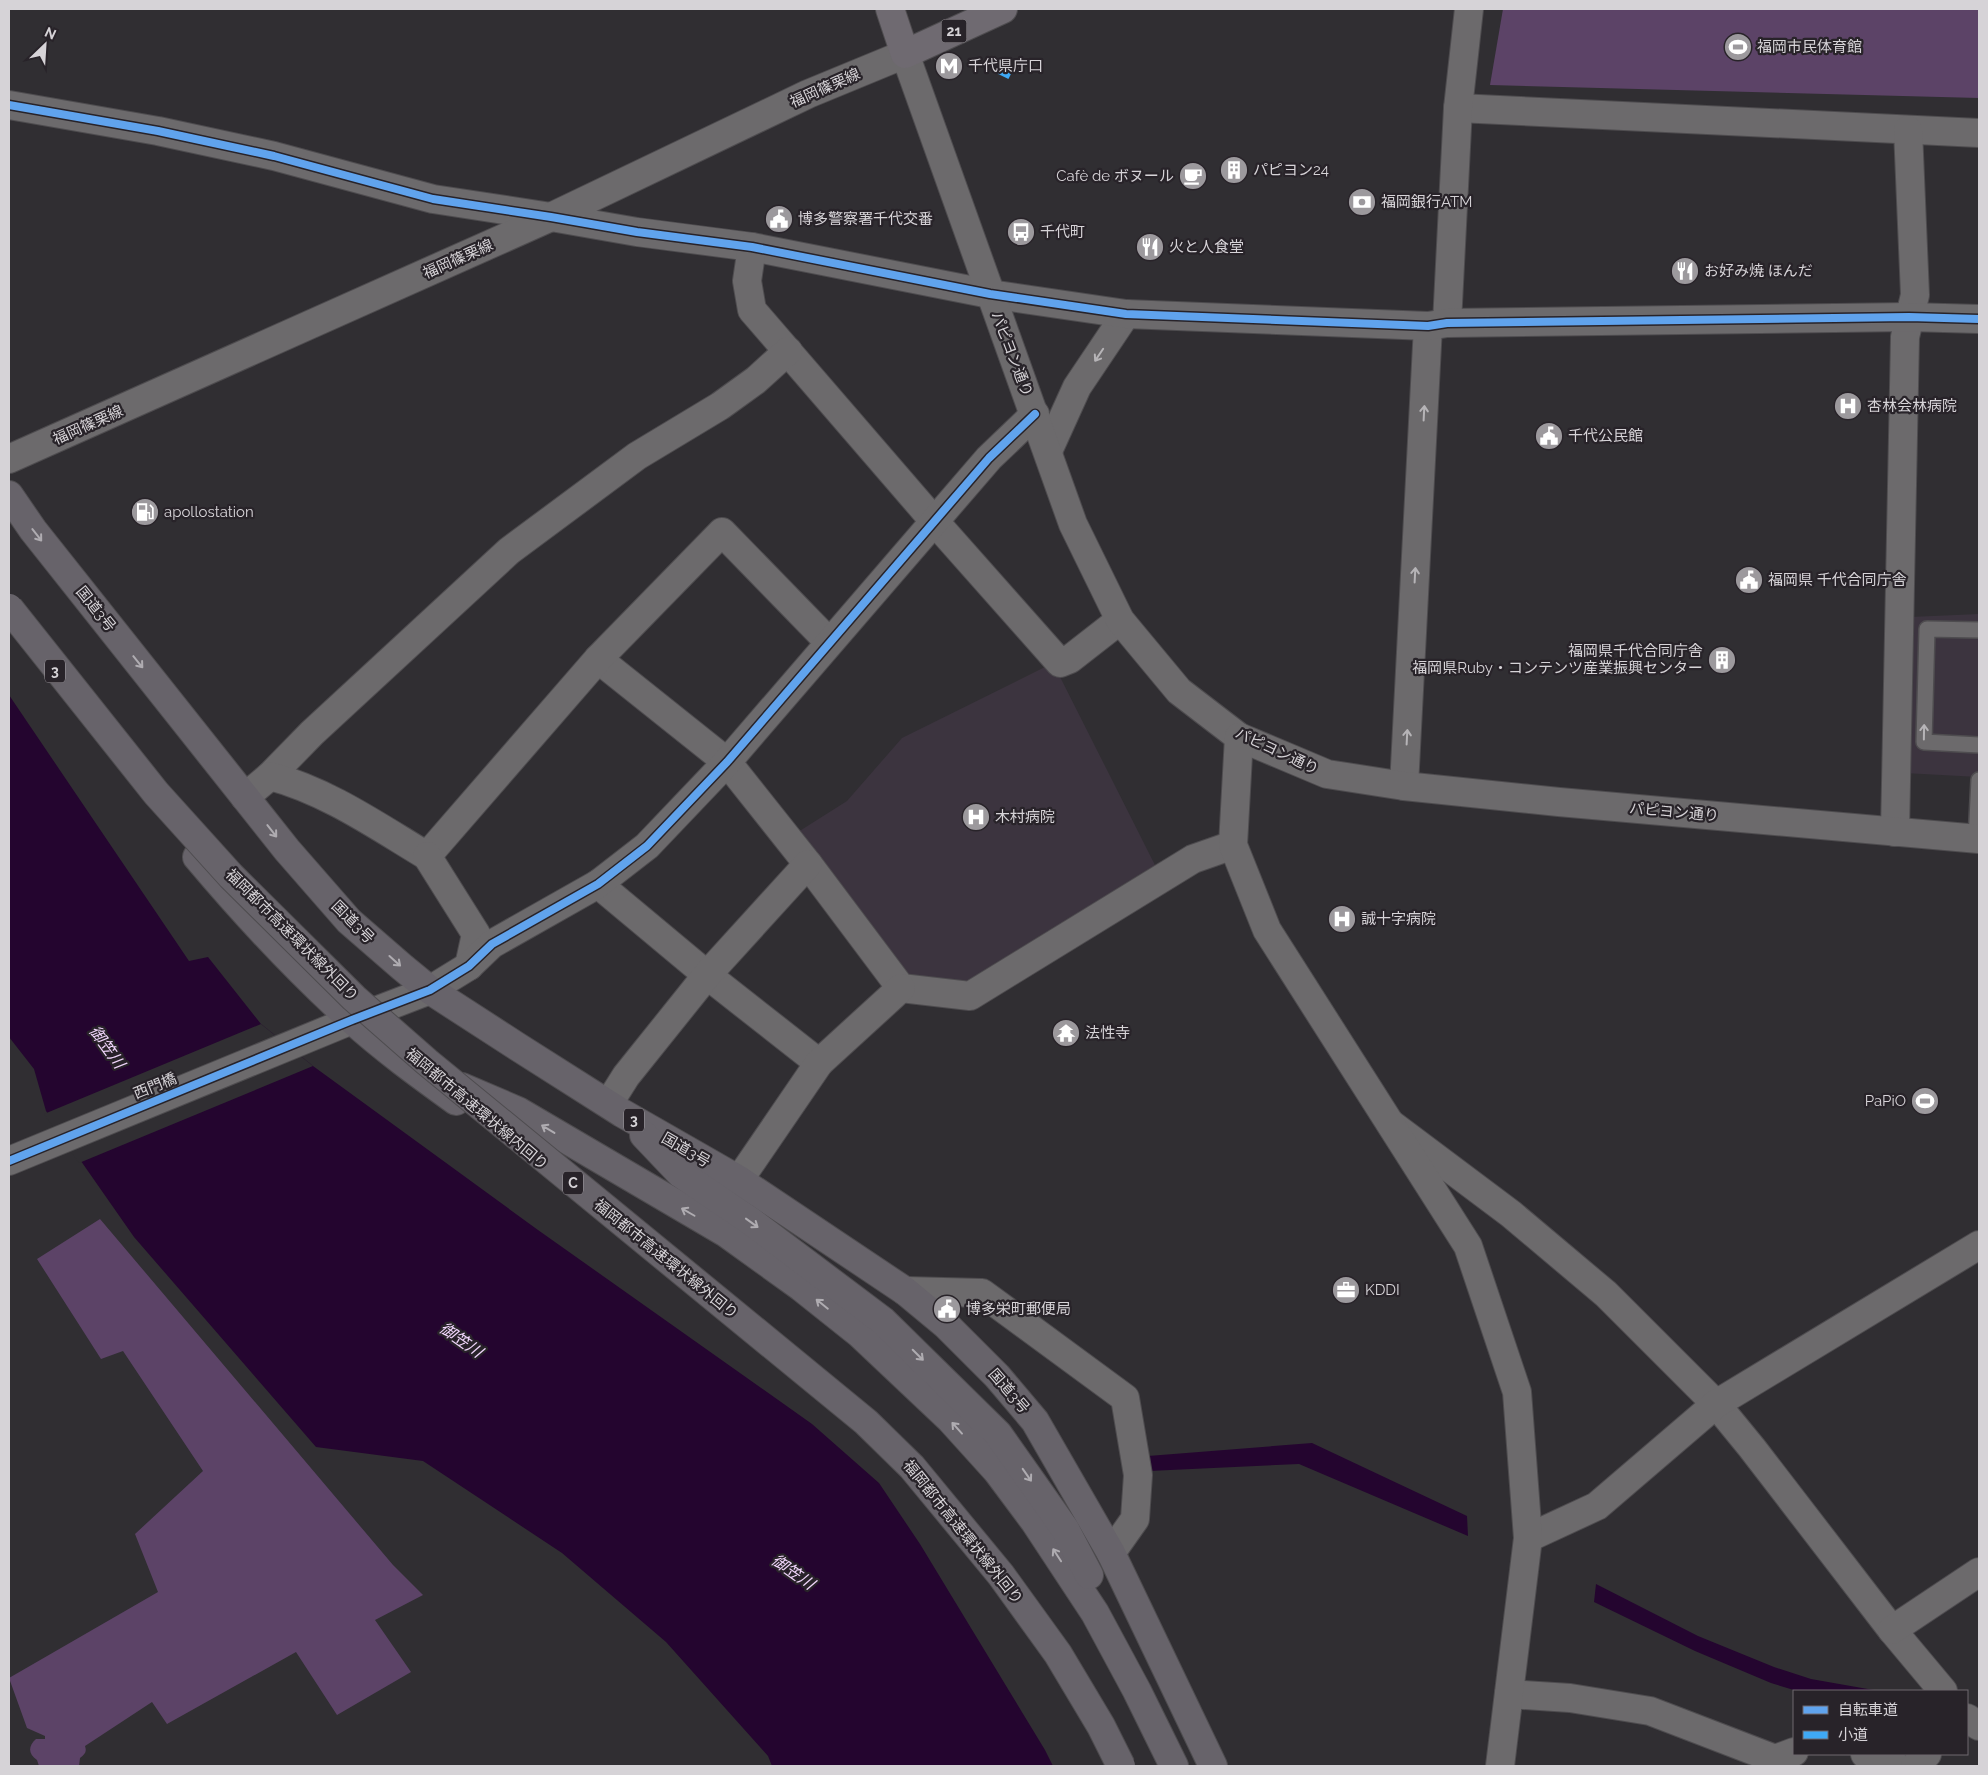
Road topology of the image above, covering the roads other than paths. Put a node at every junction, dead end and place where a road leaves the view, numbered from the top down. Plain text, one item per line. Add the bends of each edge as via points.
1 (890, 9) edge
2 (1003, 9) edge
3 (1469, 9) edge
4 (905, 54) junction
5 (9, 105) edge
6 (1458, 108) junction
7 (1908, 130) junction
8 (1979, 133) edge
9 (551, 217) junction
10 (752, 248) junction
11 (990, 294) junction
12 (1126, 314) junction
13 (1909, 317) junction
14 (1979, 319) edge
15 (1438, 324) junction
16 (788, 351) junction
17 (1035, 414) junction
18 (1048, 451) junction
19 (9, 459) edge
20 (9, 495) edge
21 (935, 522) junction
22 (9, 600) edge
23 (9, 608) edge
24 (9, 615) edge
25 (1120, 620) junction
26 (1979, 630) edge
27 (829, 642) junction
28 (598, 659) junction
29 (1240, 737) junction
30 (1979, 745) edge
31 (727, 762) junction
32 (270, 776) junction
33 (1979, 780) edge
34 (1404, 786) junction
35 (246, 796) junction
36 (1894, 832) junction
37 (1978, 839) edge
38 (1233, 845) junction
39 (427, 856) junction
40 (808, 864) junction
41 (598, 884) junction
42 (469, 966) junction
43 (707, 975) junction
44 (901, 988) junction
45 (430, 990) junction
46 (352, 1020) junction
47 (403, 1062) junction
48 (819, 1063) junction
49 (616, 1108) junction
50 (1390, 1124) junction
51 (9, 1161) edge
52 (739, 1180) junction
53 (1978, 1250) edge
54 (905, 1291) junction
55 (1716, 1404) junction
56 (1528, 1538) junction
57 (1110, 1554) junction
58 (1979, 1572) edge
59 (1892, 1630) junction
60 (1942, 1690) edge
61 (1509, 1694) junction
62 (1968, 1719) edge
63 (1979, 1726) edge
64 (1793, 1752) edge
65 (1868, 1755) edge
66 (1926, 1755) edge
67 (1110, 1766) edge
68 (1121, 1766) edge
69 (1129, 1766) edge
70 (1174, 1766) edge
71 (1178, 1766) edge
72 (1213, 1766) edge
73 (1500, 1766) edge
74 (1896, 1766) edge
75 (1915, 1766) edge

1 - 4 main road, パピヨン通り
2 - 4 main road, 21
3 - 6 street
4 - 9 street, 福岡篠栗線 via 808,94
4 - 11 street, パピヨン通り
5 - 9 street via 158,131 274,156 433,199
6 - 7 street
6 - 15 street
7 - 8 street
7 - 13 street via 1915,295
9 - 10 street
9 - 19 street, 福岡篠栗線
10 - 11 street
10 - 16 street via 747,281 752,310
11 - 12 street
11 - 17 street, パピヨン通り
12 - 15 street
12 -> 18 street via 1077,387
13 - 14 street
13 - 15 street
13 - 36 street via 1905,337
34 -> 15 street
16 - 21 street
16 - 32 street via 720,406 637,456 509,551 312,733
17 - 18 street, パピヨン通り
17 - 21 street, 西門橋 via 990,458
18 - 25 street, パピヨン通り via 1073,524
20 -> 35 highway, 国道3号 / 3 via 33,530
21 - 25 street via 1060,663 1070,659
21 - 27 street, 西門橋
22 - 46 highway, 3 via 102,742 148,800 231,898
23 - 68 highway, 福岡都市高速環状線外回り / C, bridge via 156,793 231,876 354,998 427,1062 858,1416 912,1467 1001,1575 1058,1654
24 - 67 highway, 福岡都市高速環状線内回り / C via 152,796 348,1001 863,1426 902,1464 1046,1657
25 - 29 street, パピヨン通り via 1179,691
30 -> 26 lane via 1924,742 1927,629
27 - 28 street via 722,532
27 - 31 street, 西門橋
28 - 31 street
28 - 39 street
29 - 34 street, パピヨン通り via 1327,774
29 - 38 street
31 - 40 street
31 - 41 street, 西門橋 via 647,846
32 - 35 street
32 - 39 street via 343,806
33 - 37 lane
34 - 36 street, パピヨン通り
35 -> 45 highway, 国道3号 / 3 via 287,850 349,921
36 - 37 street, パピヨン通り
38 - 44 street via 1193,859 970,996
38 - 50 street via 1267,930
39 - 42 street via 476,934
40 - 43 street
40 - 44 street
41 - 42 street, 西門橋 via 492,944
41 - 43 street
42 - 45 street, 西門橋
43 - 48 street
43 - 49 street via 626,1076
44 - 48 street
45 - 46 street, 西門橋
45 - 49 highway, 国道3号 / 3
46 - 47 highway, 3
46 - 51 street, 西門橋
47 - 69 highway, 3 via 822,1368 953,1502 1030,1599
70 -> 47 highway via 1095,1613 1035,1522 1003,1479 950,1419 860,1334 802,1287 726,1233 518,1111
48 - 52 street
49 - 52 highway, 国道3号 / 3
49 -> 71 highway via 681,1174 883,1321 998,1434 1065,1529 1114,1624
50 - 55 street via 1510,1214 1606,1294
50 - 56 street via 1468,1246 1517,1392
52 - 54 highway, 国道3号 / 3
53 - 55 street
54 - 57 highway, 国道3号 / 3 via 946,1325 997,1376 1035,1421
54 - 57 street via 982,1294 1125,1398 1138,1476 1135,1519
55 - 56 street via 1597,1506
55 - 59 street
56 - 61 street
57 - 72 highway, 国道3号 / 3
58 - 59 street
59 - 60 street
61 - 64 street via 1570,1698 1650,1711 1775,1759
61 - 73 street
62 - 63 street
65 - 74 street
66 - 75 street

